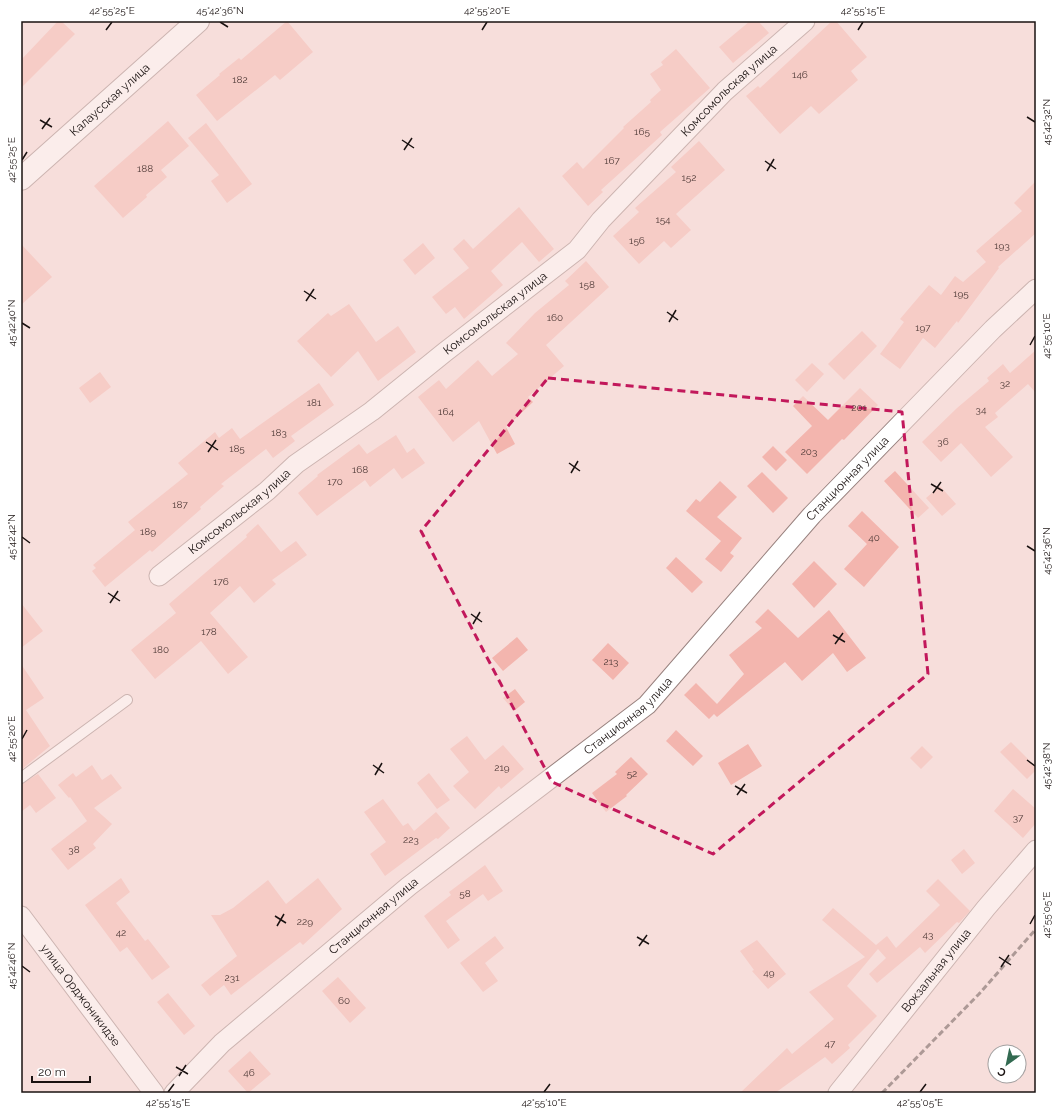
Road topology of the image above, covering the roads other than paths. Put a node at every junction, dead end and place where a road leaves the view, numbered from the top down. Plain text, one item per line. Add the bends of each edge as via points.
1 (198, 21) edge
2 (805, 21) edge
3 (21, 179) edge
4 (1036, 289) edge
5 (159, 576) dead end
6 (127, 700) dead end
7 (21, 778) edge
8 (1036, 850) edge
9 (21, 916) edge
10 (154, 1093) edge
11 (174, 1093) edge
12 (838, 1093) edge

1 - 3 street, Калаусская улица
2 - 5 street, Комсомольская улица via 725,91 600,220 577,250 372,411 296,464 267,491
4 - 11 street, Станционная улица via 993,329 812,515 647,705 409,886 222,1043
6 - 7 lane
8 - 12 street, Вокзальная улица via 986,908
9 - 10 street, улица Орджоникидзе

